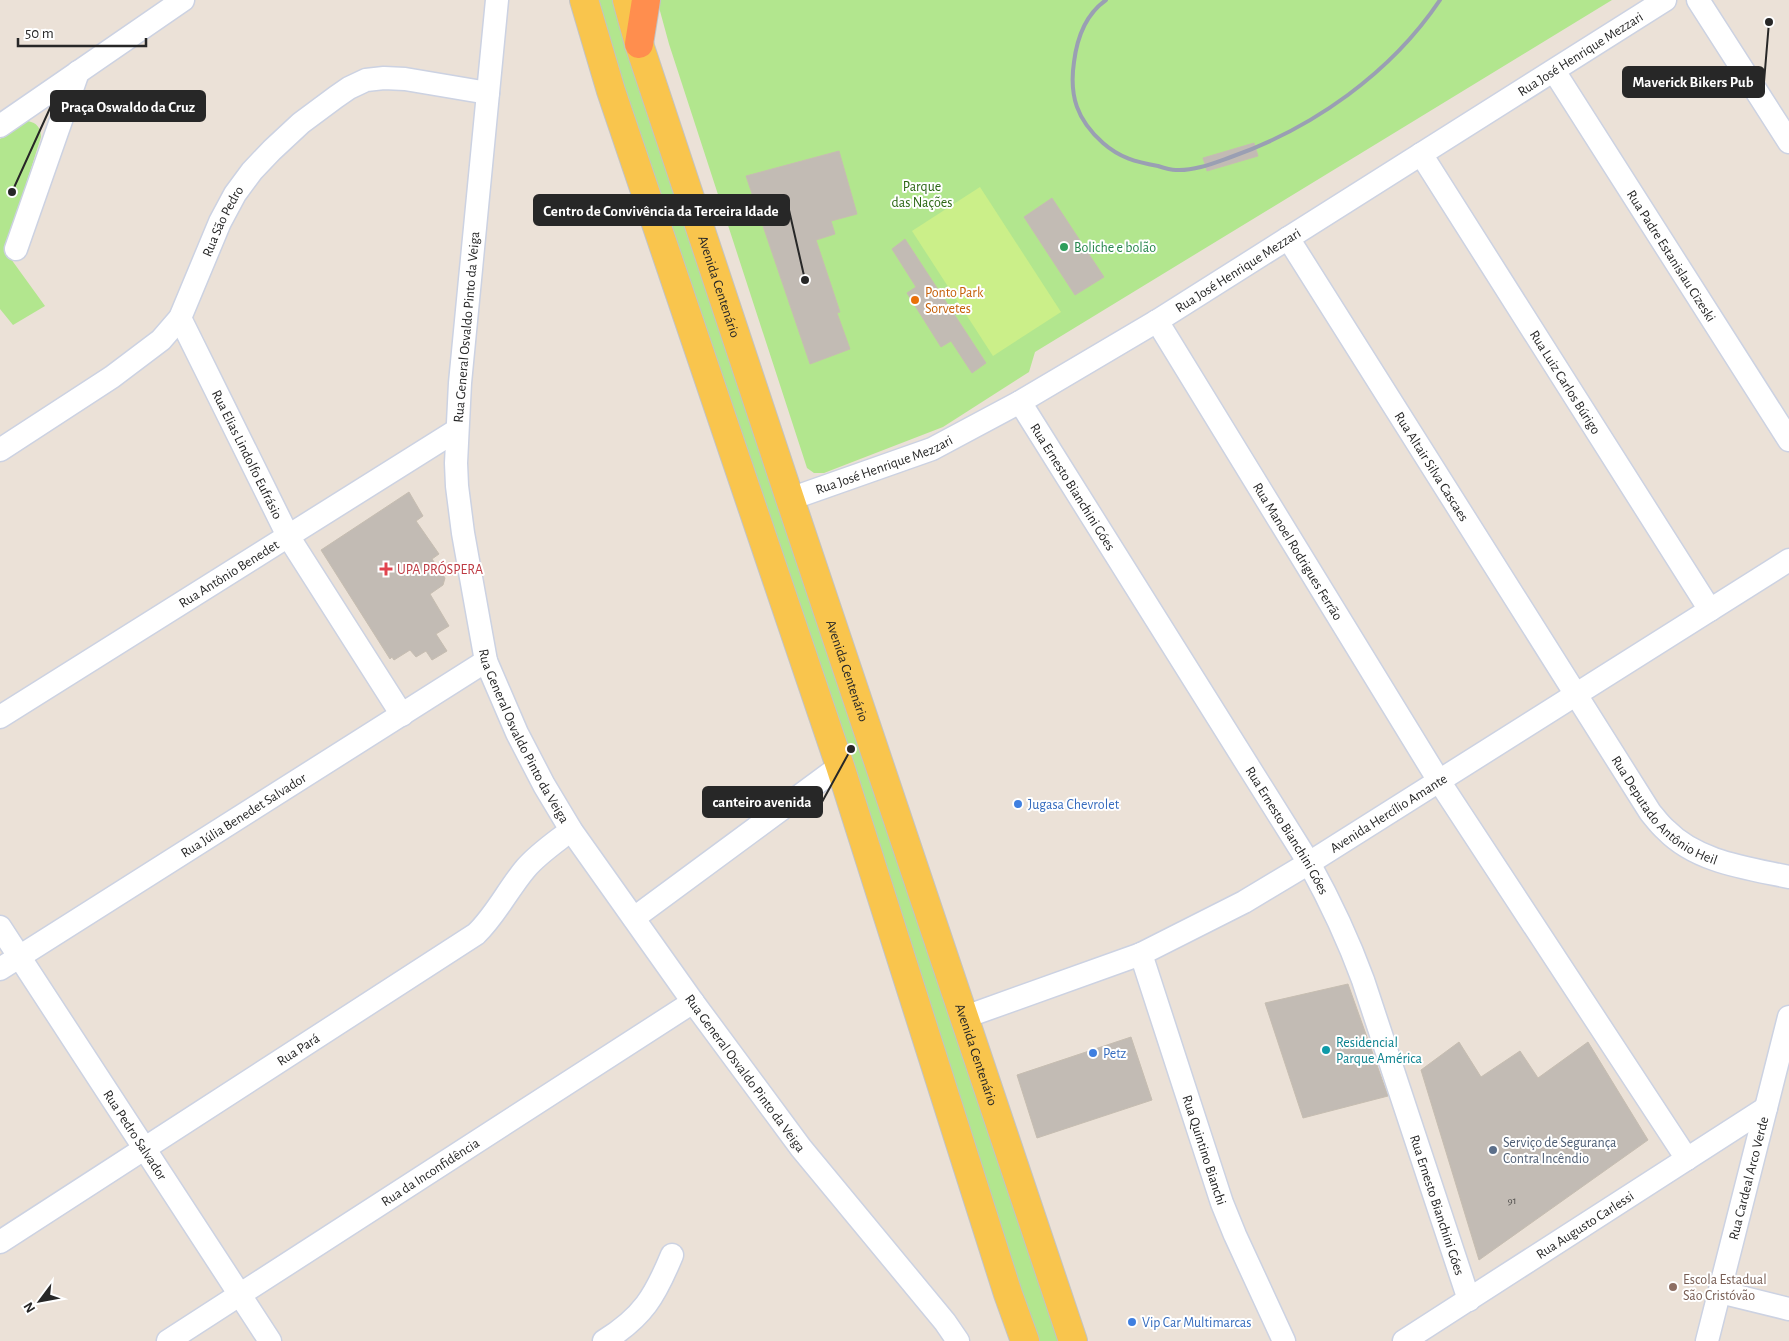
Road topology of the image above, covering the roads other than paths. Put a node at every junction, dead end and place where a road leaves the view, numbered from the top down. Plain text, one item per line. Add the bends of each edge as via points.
1 (183, 0) edge
2 (497, 0) edge
3 (584, 0) edge
4 (627, 0) edge
5 (646, 0) edge
6 (1665, 0) edge
7 (1698, 0) edge
8 (639, 44) junction
9 (1554, 71) junction
10 (78, 72) junction
11 (488, 92) junction
12 (0, 126) edge
13 (1789, 142) edge
14 (1421, 154) junction
15 (1288, 238) junction
16 (16, 249) dead end
17 (180, 318) junction
18 (1157, 321) junction
19 (1020, 402) junction
20 (457, 430) junction
21 (1789, 440) edge
22 (0, 450) edge
23 (790, 499) junction
24 (288, 536) junction
25 (1789, 560) edge
26 (1710, 610) junction
27 (486, 661) junction
28 (1576, 694) junction
29 (402, 715) junction
30 (0, 717) edge
31 (840, 766) junction
32 (1439, 781) junction
33 (571, 830) junction
34 (1309, 863) junction
35 (1789, 877) edge
36 (634, 918) junction
37 (0, 927) edge
38 (1142, 954) junction
39 (20, 957) junction
40 (0, 969) edge
41 (693, 1002) junction
42 (965, 1017) junction
43 (1789, 1018) edge
44 (1766, 1108) junction
45 (144, 1148) junction
46 (1687, 1160) junction
47 (0, 1242) edge
48 (672, 1254) dead end
49 (1720, 1292) junction
50 (240, 1295) junction
51 (1469, 1300) junction
52 (1789, 1309) edge
53 (610, 1339) edge
54 (168, 1341) edge
55 (270, 1341) edge
56 (958, 1341) edge
57 (1025, 1341) edge
58 (1073, 1341) edge
59 (1284, 1341) edge
60 (1404, 1341) edge
61 (1707, 1341) edge

1 - 10 street
2 - 11 street, Rua General Osvaldo Pinto da Veiga
3 - 31 main road via 614,100
4 - 8 main road, Avenida Centenário
5 - 8 highway
6 - 9 street, Rua José Henrique Mezzari
7 - 13 street
8 - 23 main road, Avenida Centenário
9 - 14 street, Rua José Henrique Mezzari
9 - 21 street, Rua Padre Estanislau Cizeski
10 - 12 street
10 - 16 street
11 - 17 street, Rua São Pedro via 384,78 366,80 336,97 272,150 235,194
11 - 20 street, Rua General Osvaldo Pinto da Veiga
14 - 15 street, Rua José Henrique Mezzari
14 - 26 street, Rua Luiz Carlos Búrigo
15 - 18 street, Rua José Henrique Mezzari
15 - 28 street, Rua Altair Silva Cascaes
17 - 22 street, Rua São Pedro via 161,340 137,359
17 - 24 street, Rua Elias Lindolfo Eufrásio
18 - 19 street, Rua José Henrique Mezzari
18 - 32 street, Rua Manoel Rodrigues Ferrão
19 - 23 street, Rua José Henrique Mezzari via 932,448
19 - 34 street, Rua Ernesto Bianchini Góes
20 - 24 street, Rua Antônio Benedet
20 - 27 street, Rua General Osvaldo Pinto da Veiga via 458,493
23 - 42 main road, Avenida Centenário
24 - 29 street, Rua Elias Lindolfo Eufrásio
24 - 30 street, Rua Antônio Benedet
25 - 26 street, Avenida Hercílio Amante
26 - 28 street, Avenida Hercílio Amante
27 - 29 street, Rua Júlia Benedet Salvador
27 - 33 street, Rua General Osvaldo Pinto da Veiga via 517,733
28 - 32 street, Avenida Hercílio Amante
28 - 35 street, Rua Deputado Antônio Heil via 1640,798 1666,832 1705,856
29 - 39 street, Rua Júlia Benedet Salvador
31 - 36 street
31 - 57 main road
32 - 34 street, Avenida Hercílio Amante
32 - 46 street
33 - 36 street, Rua General Osvaldo Pinto da Veiga
33 - 45 street, Rua Pará via 526,868 476,934
34 - 38 street, Avenida Hercílio Amante via 1244,902
34 - 51 street, Rua Ernesto Bianchini Góes via 1349,941
36 - 41 street, Rua General Osvaldo Pinto da Veiga
37 - 39 street, Rua Pedro Salvador
38 - 42 street, Avenida Hercílio Amante
38 - 59 street, Rua Quintino Bianchi via 1222,1203
39 - 40 street, Rua Júlia Benedet Salvador
39 - 45 street, Rua Pedro Salvador
41 - 50 street, Rua da Inconfidência
41 - 56 street, Rua General Osvaldo Pinto da Veiga via 808,1156
42 - 58 main road, Avenida Centenário
43 - 44 street, Rua Cardeal Arco Verde
44 - 46 street, Rua Augusto Carlessi
44 - 49 street, Rua Cardeal Arco Verde
45 - 47 street, Rua Pará
45 - 50 street, Rua Pedro Salvador
46 - 51 street, Rua Augusto Carlessi
48 - 53 street via 648,1305
49 - 52 street
49 - 61 street, Rua Cardeal Arco Verde
50 - 54 street, Rua da Inconfidência
50 - 55 street, Rua Pedro Salvador
51 - 60 street, Rua Augusto Carlessi

